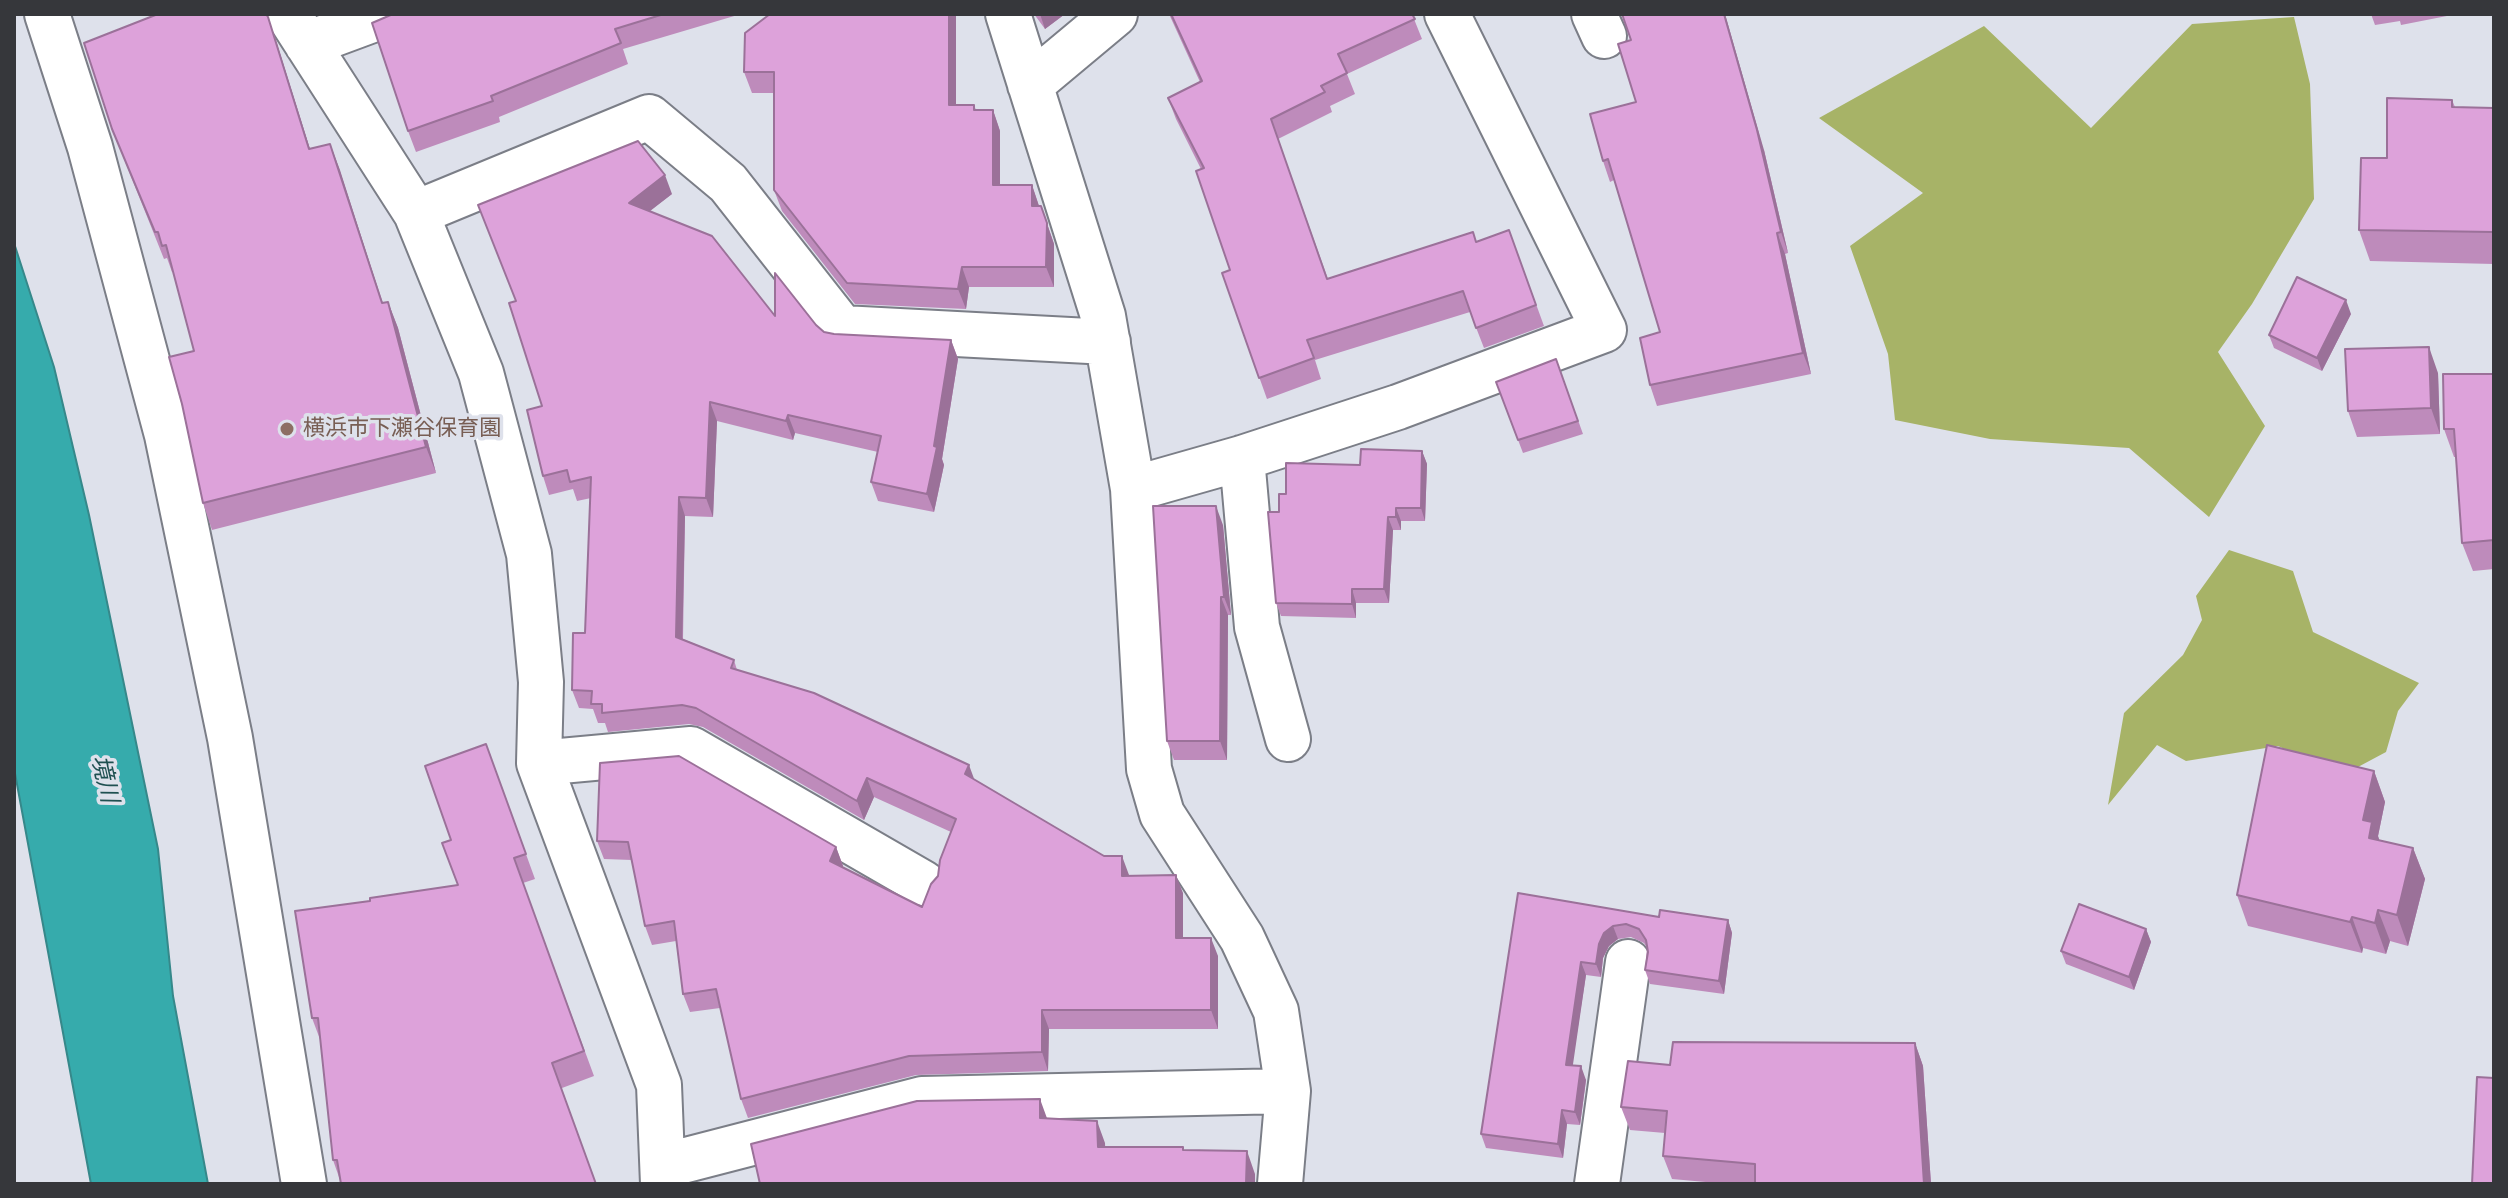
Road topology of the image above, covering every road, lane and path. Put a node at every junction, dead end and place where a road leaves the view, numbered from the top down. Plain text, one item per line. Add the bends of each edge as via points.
1 (388, 14) edge
2 (1115, 14) edge
3 (1447, 14) edge
4 (1007, 15) edge
5 (56, 16) edge
6 (298, 29) edge
7 (1030, 85) junction
8 (416, 213) junction
9 (1108, 342) junction
10 (1242, 458) junction
11 (1133, 489) junction
12 (1288, 739) dead end
13 (539, 763) junction
14 (923, 883) dead end
15 (1628, 962) dead end
16 (1288, 1091) junction
17 (663, 1175) edge
18 (304, 1184) edge
19 (1280, 1184) edge
20 (1597, 1184) edge

1 - 6 street
2 - 7 street
3 - 10 street via 1604,330
4 - 7 street
5 - 18 street via 167,435 230,738
6 - 8 street
7 - 9 street
8 - 9 street via 649,117 728,183 842,328
8 - 13 street via 481,373 529,554 541,682
9 - 11 street
10 - 11 street
10 - 12 street via 1257,627
11 - 16 street via 1149,769 1162,814 1242,938 1276,1011
13 - 14 street via 691,749
13 - 17 street via 659,1085
15 - 20 street
16 - 17 street via 922,1099
16 - 19 street

